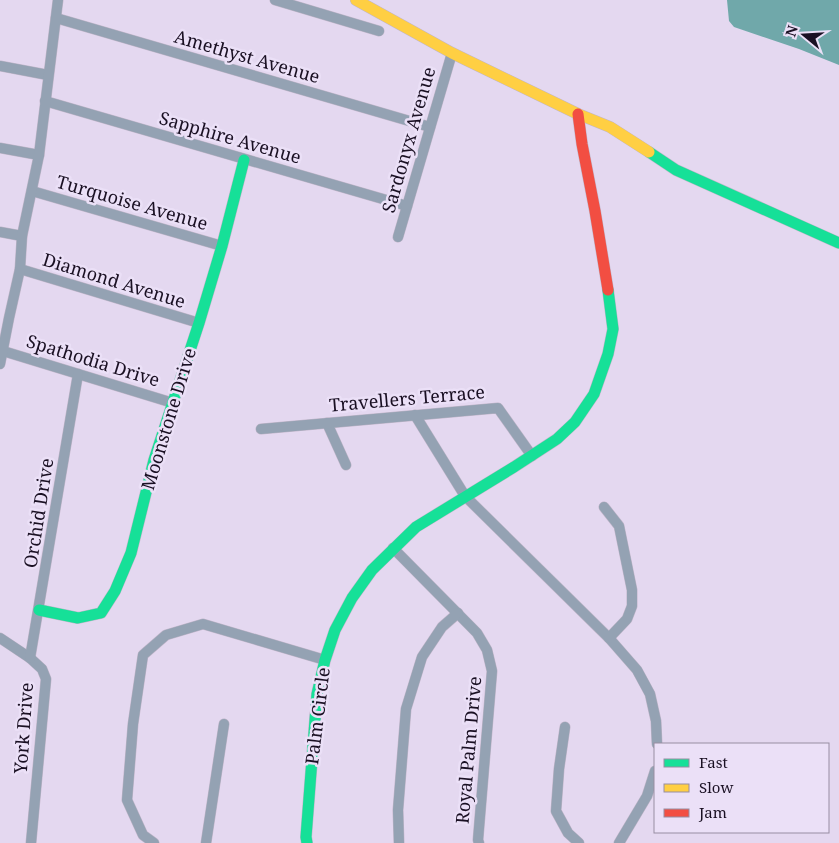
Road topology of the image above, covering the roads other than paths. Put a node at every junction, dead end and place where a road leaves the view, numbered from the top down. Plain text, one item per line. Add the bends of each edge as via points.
1 (58, 0) edge
2 (275, 0) edge
3 (356, 0) edge
4 (56, 18) junction
5 (379, 31) dead end
6 (452, 52) junction
7 (0, 66) edge
8 (48, 75) junction
9 (45, 101) junction
10 (578, 114) junction
11 (430, 127) junction
12 (0, 148) edge
13 (39, 155) junction
14 (244, 160) junction
15 (32, 191) junction
16 (407, 206) junction
17 (0, 232) edge
18 (22, 236) junction
19 (398, 237) dead end
20 (839, 243) edge
21 (222, 246) junction
22 (20, 270) junction
23 (4, 317) edge
24 (199, 323) junction
25 (3, 350) junction
26 (0, 364) edge
27 (78, 374) junction
28 (173, 403) junction
29 (415, 415) junction
30 (327, 423) junction
31 (260, 429) dead end
32 (532, 456) junction
33 (346, 465) dead end
34 (465, 496) junction
35 (604, 507) dead end
36 (393, 548) junction
37 (39, 610) junction
38 (458, 613) junction
39 (0, 638) edge
40 (610, 638) junction
41 (30, 658) junction
42 (325, 660) junction
43 (224, 724) dead end
44 (566, 726) dead end
45 (657, 743) edge
46 (654, 775) edge
47 (31, 843) edge
48 (154, 843) edge
49 (206, 843) edge
50 (307, 843) edge
51 (399, 843) edge
52 (479, 843) edge
53 (579, 843) edge
54 (619, 843) edge

1 - 4 street
2 - 5 street
3 - 6 street
4 - 8 street
4 - 11 street, Amethyst Avenue
6 - 10 street
6 - 11 street, Sardonyx Avenue
7 - 8 street
8 - 9 street
9 - 13 street
9 - 14 street, Sapphire Avenue
10 - 20 street via 610,127 676,170
10 - 32 street, Palm Circle via 613,329 594,394 575,422
11 - 16 street, Sardonyx Avenue
12 - 13 street
13 - 15 street
14 - 16 street, Sapphire Avenue
14 - 21 street, Moonstone Drive
15 - 18 street
15 - 21 street, Turquoise Avenue
16 - 19 street, Sardonyx Avenue
17 - 18 street
18 - 22 street
21 - 24 street, Moonstone Drive
22 - 23 street
22 - 24 street, Diamond Avenue
23 - 25 street
24 - 28 street, Moonstone Drive
25 - 26 street
25 - 27 street, Spathodia Drive
27 - 28 street, Spathodia Drive
27 - 37 street, Orchid Drive
28 - 37 street, Moonstone Drive via 154,460 131,553 115,591 101,613 78,618
29 - 30 street, Travellers Terrace
29 - 32 street, Travellers Terrace via 498,408
29 - 34 street
30 - 31 street, Travellers Terrace
30 - 33 street
32 - 34 street, Palm Circle
34 - 36 street, Palm Circle via 416,527
34 - 40 street
35 - 40 street via 619,526 632,590 632,606 626,620
36 - 38 street, Royal Palm Drive
36 - 42 street, Palm Circle via 352,598 335,630
37 - 41 street, Orchid Drive
38 - 51 street via 442,627 422,657 406,709 398,810
38 - 52 street, Royal Palm Drive via 477,633 487,650 492,671
39 - 41 street, York Drive
40 - 45 street via 637,670 650,694
41 - 47 street, York Drive via 42,669 46,679
42 - 48 street via 203,624 166,635 143,655 132,724 127,800 143,835
42 - 50 street, Palm Circle via 317,694
43 - 49 street
44 - 53 street via 556,811 568,833
46 - 54 street via 647,796

